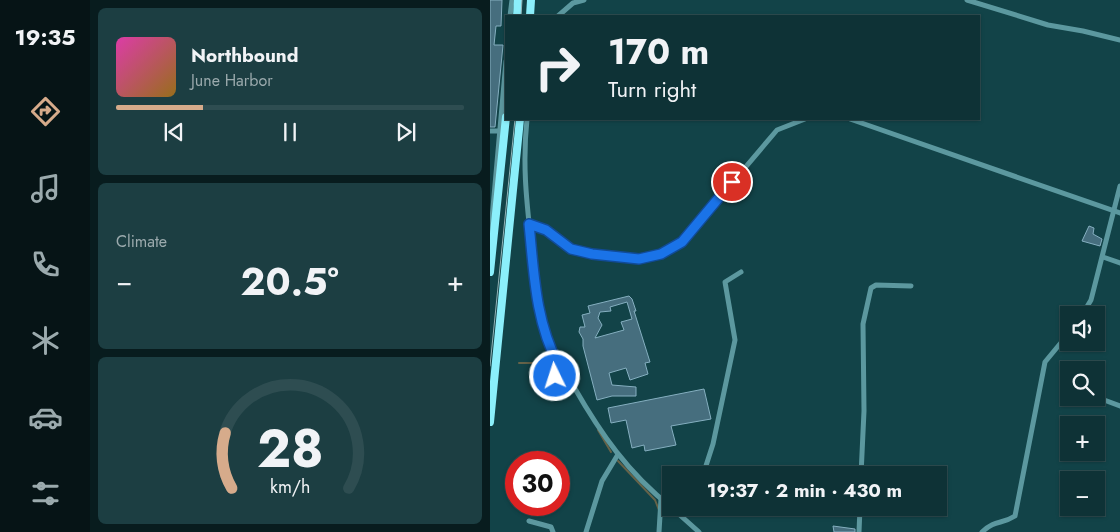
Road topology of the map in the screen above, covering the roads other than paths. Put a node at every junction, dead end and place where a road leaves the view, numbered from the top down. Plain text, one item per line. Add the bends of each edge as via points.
1 (512, 0) edge
2 (518, 0) edge
3 (531, 0) edge
4 (584, 0) edge
5 (967, 0) edge
6 (573, 1) edge
7 (510, 15) edge
8 (516, 15) edge
9 (530, 15) edge
10 (559, 15) edge
11 (1120, 40) edge
12 (505, 72) edge
13 (506, 120) edge
14 (520, 120) edge
15 (527, 120) edge
16 (802, 120) edge
17 (853, 120) edge
18 (500, 130) junction
19 (490, 131) edge
20 (1120, 186) edge
21 (1113, 211) junction
22 (1120, 213) edge
23 (529, 224) junction
24 (490, 237) edge
25 (1102, 257) junction
26 (1120, 263) edge
27 (490, 272) edge
28 (741, 272) dead end
29 (911, 286) dead end
30 (1087, 306) edge
31 (1060, 344) edge
32 (558, 364) junction
33 (551, 389) dead end
34 (1105, 400) edge
35 (1120, 406) edge
36 (490, 422) edge
37 (617, 456) junction
38 (706, 466) edge
39 (861, 466) edge
40 (661, 499) joint
41 (681, 516) edge
42 (860, 516) edge
43 (529, 521) dead end
44 (553, 532) edge
45 (586, 532) edge
46 (659, 532) edge
47 (699, 532) edge
48 (859, 532) edge
49 (982, 532) edge

1 - 7 street
2 - 8 main road
3 - 9 main road
4 - 6 street
5 - 11 street via 1048,25
6 - 10 street
12 - 18 street
13 - 27 main road
14 - 36 main road
15 - 23 street via 524,186
16 - 23 street via 777,130 682,242 661,254 639,259 592,254 571,249 546,230
17 - 21 street
18 - 19 street
18 - 24 street
20 - 21 street
21 - 22 street
21 - 25 street
23 - 32 street via 539,311
25 - 26 street
25 - 30 street
28 - 38 street via 725,282 736,340
29 - 39 street via 876,285 871,288 863,324
31 - 49 street via 1045,362 1015,516 993,522
32 - 33 street
32 - 37 street
34 - 35 street
37 - 40 street
37 - 45 street via 602,481
40 - 46 street
41 - 47 street
42 - 48 street
43 - 44 street via 551,527

